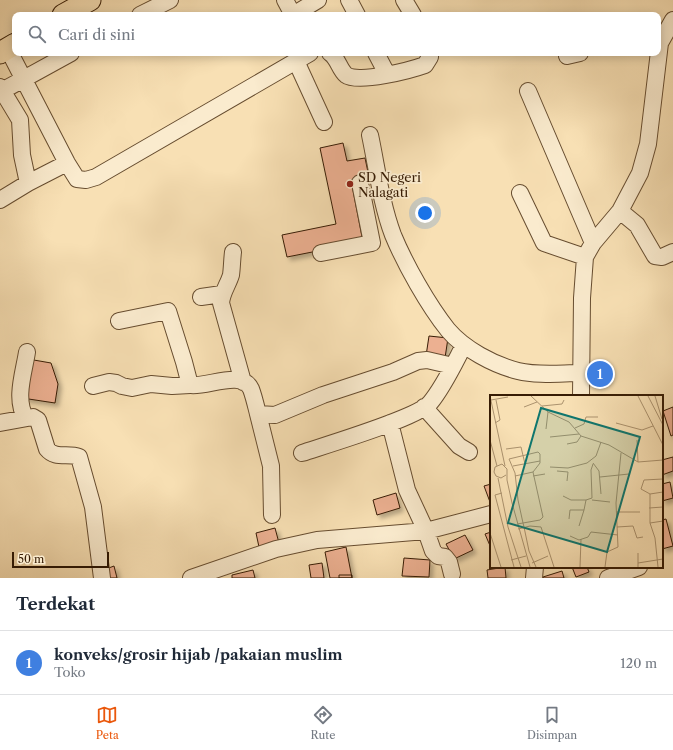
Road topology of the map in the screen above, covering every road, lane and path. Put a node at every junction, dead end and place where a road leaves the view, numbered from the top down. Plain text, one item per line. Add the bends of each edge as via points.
1 (90, 0) edge
2 (170, 0) edge
3 (285, 0) edge
4 (318, 0) edge
5 (350, 0) edge
6 (404, 0) edge
7 (68, 12) edge
8 (146, 12) edge
9 (291, 12) edge
10 (298, 12) edge
11 (356, 12) edge
12 (411, 12) edge
13 (673, 20) edge
14 (661, 39) edge
15 (13, 56) edge
16 (65, 56) edge
17 (333, 56) edge
18 (378, 56) edge
19 (430, 56) edge
20 (657, 56) edge
21 (303, 57) edge
22 (387, 74) junction
23 (25, 78) junction
24 (1, 90) edge
25 (528, 90) dead end
26 (40, 109) junction
27 (20, 120) junction
28 (324, 122) dead end
29 (370, 135) dead end
30 (67, 162) junction
31 (28, 183) junction
32 (360, 183) dead end
33 (520, 193) dead end
34 (0, 200) edge
35 (620, 211) junction
36 (393, 235) junction
37 (372, 243) junction
38 (593, 243) junction
39 (233, 252) dead end
40 (673, 252) edge
41 (321, 253) dead end
42 (585, 257) junction
43 (222, 294) junction
44 (201, 297) dead end
45 (119, 321) dead end
46 (464, 345) junction
47 (27, 352) dead end
48 (453, 366) junction
49 (581, 373) junction
50 (243, 382) junction
51 (190, 385) junction
52 (93, 386) dead end
53 (581, 395) edge
54 (424, 407) junction
55 (258, 414) junction
56 (26, 418) junction
57 (0, 423) edge
58 (390, 423) junction
59 (469, 452) dead end
60 (302, 453) dead end
61 (490, 514) edge
62 (272, 515) dead end
63 (426, 531) junction
64 (535, 568) edge
65 (637, 568) edge
66 (229, 572) edge
67 (452, 574) dead end
68 (102, 578) edge
69 (191, 578) edge
70 (534, 578) edge
71 (608, 578) edge

1 - 7 main road
2 - 8 street
3 - 9 street
4 - 10 street
5 - 11 street
6 - 12 street
13 - 14 street
15 - 23 street
16 - 23 street
17 - 22 street via 350,77
18 - 22 street
19 - 22 street via 425,65
20 - 35 street via 648,144 640,173
21 - 28 street
21 - 30 street via 96,177 77,179
23 - 24 street
23 - 26 street
24 - 27 street
25 - 38 street
26 - 27 street
26 - 30 street
27 - 31 street via 22,155
29 - 36 street
30 - 31 street
31 - 34 street
32 - 37 street
33 - 42 street via 544,243
35 - 38 street
35 - 40 street via 637,225 655,256 662,257
36 - 37 street
36 - 46 street via 420,287 448,330
37 - 41 street
38 - 42 street
39 - 43 street via 231,275
42 - 49 street via 582,284
43 - 44 street
43 - 50 street via 221,302
45 - 51 street via 168,312
46 - 48 street
46 - 49 street via 500,366 519,372
47 - 56 street via 20,400
48 - 54 street
48 - 55 street via 427,360 418,361 275,415
49 - 53 street
50 - 51 street via 231,379 198,387
50 - 55 street via 251,389
51 - 52 street via 151,384 132,388 108,382
54 - 58 street
54 - 59 street via 459,446
55 - 62 street via 271,466
56 - 57 street
56 - 68 street via 33,417 38,420 50,453 76,456 82,461 93,507
58 - 60 street
58 - 63 street via 407,490
61 - 63 street
63 - 66 street via 317,540 276,549
63 - 67 street via 433,551 450,562
64 - 70 street
65 - 71 street
66 - 69 street

